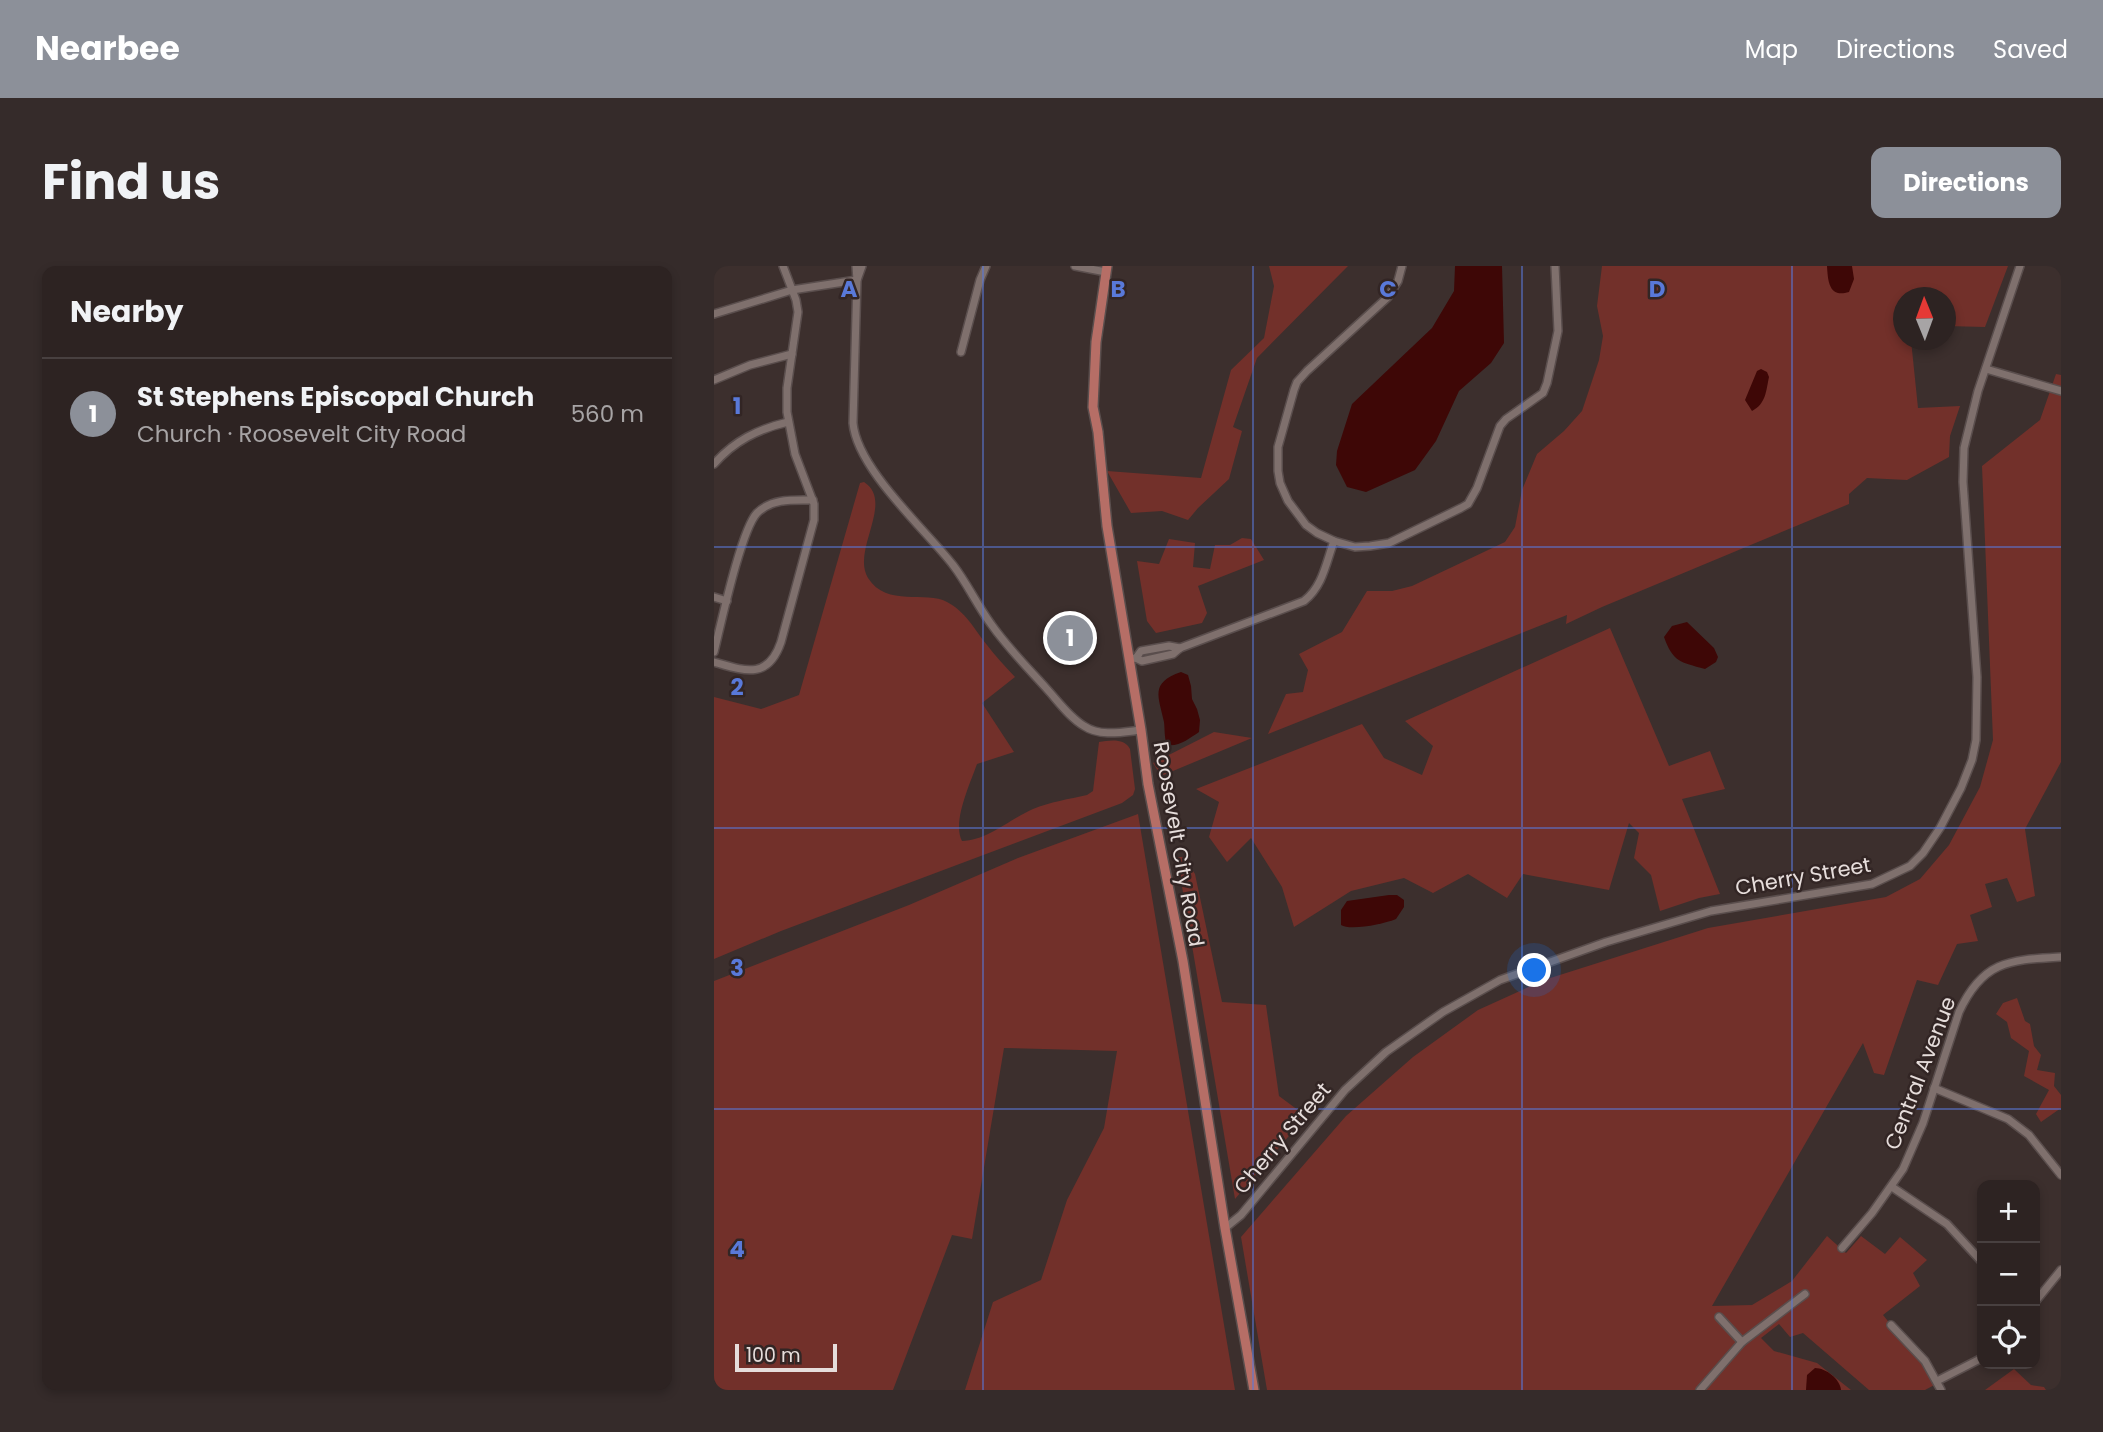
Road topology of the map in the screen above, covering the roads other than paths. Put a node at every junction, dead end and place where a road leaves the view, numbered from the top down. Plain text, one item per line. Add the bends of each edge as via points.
1 (783, 266) edge
2 (856, 266) edge
3 (862, 266) edge
4 (986, 266) edge
5 (1074, 266) edge
6 (1402, 266) edge
7 (1555, 266) edge
8 (2020, 266) edge
9 (1107, 269) edge
10 (857, 280) junction
11 (792, 290) junction
12 (714, 314) edge
13 (961, 352) dead end
14 (792, 354) junction
15 (1986, 369) junction
16 (714, 380) edge
17 (2061, 391) edge
18 (788, 422) junction
19 (714, 464) edge
20 (813, 500) junction
21 (1334, 541) junction
22 (714, 597) edge
23 (727, 601) junction
24 (714, 652) edge
25 (1133, 658) junction
26 (714, 662) edge
27 (1141, 730) junction
28 (2061, 957) edge
29 (1934, 1088) junction
30 (2061, 1175) edge
31 (1892, 1187) junction
32 (1225, 1228) junction
33 (1842, 1248) dead end
34 (1977, 1257) edge
35 (2061, 1270) edge
36 (2040, 1293) edge
37 (1805, 1294) dead end
38 (1719, 1317) dead end
39 (1891, 1325) dead end
40 (1742, 1342) junction
41 (1977, 1361) edge
42 (1937, 1381) junction
43 (1254, 1390) edge
44 (1700, 1390) edge
45 (1941, 1390) edge

1 - 11 street
2 - 10 street, Roosevelt City Road
3 - 10 street
4 - 13 street
5 - 9 street
6 - 21 street via 1388,297 1297,382 1281,436 1278,471 1284,493 1306,525
7 - 21 street via 1558,331 1547,383 1543,393 1500,426 1468,504 1389,543 1355,547
8 - 15 street, Cherry Street
9 - 25 main road via 1096,342 1093,407 1107,526
10 - 11 street
10 - 27 street, Roosevelt City Road via 853,423 864,455 951,563 1007,645 1068,712 1092,730
11 - 12 street
11 - 14 street via 798,312
14 - 16 street
14 - 18 street
15 - 17 street
15 - 32 street, Cherry Street via 1968,425 1963,464 1977,677 1976,740 1961,788 1923,853 1910,866 1872,884 1700,914 1500,980 1386,1052 1345,1090 1241,1215
18 - 19 street via 746,437
18 - 20 street
20 - 23 street via 775,502 757,514 748,527
20 - 26 street via 814,520 776,655 755,670
21 - 25 street via 1320,583 1304,601 1173,654 1142,661
22 - 23 street
23 - 24 street
25 - 27 main road
27 - 32 main road, Roosevelt City Road
28 - 29 street, Central Avenue via 2012,961 1976,983 1959,1012
29 - 30 street via 2008,1119 2029,1135
29 - 31 street, Central Avenue via 1914,1145
31 - 33 street, Central Avenue
31 - 34 street via 1947,1224
32 - 43 main road, Roosevelt City Road
35 - 36 street
37 - 40 street
38 - 40 street
39 - 42 street
40 - 44 street
41 - 42 street
42 - 45 street

